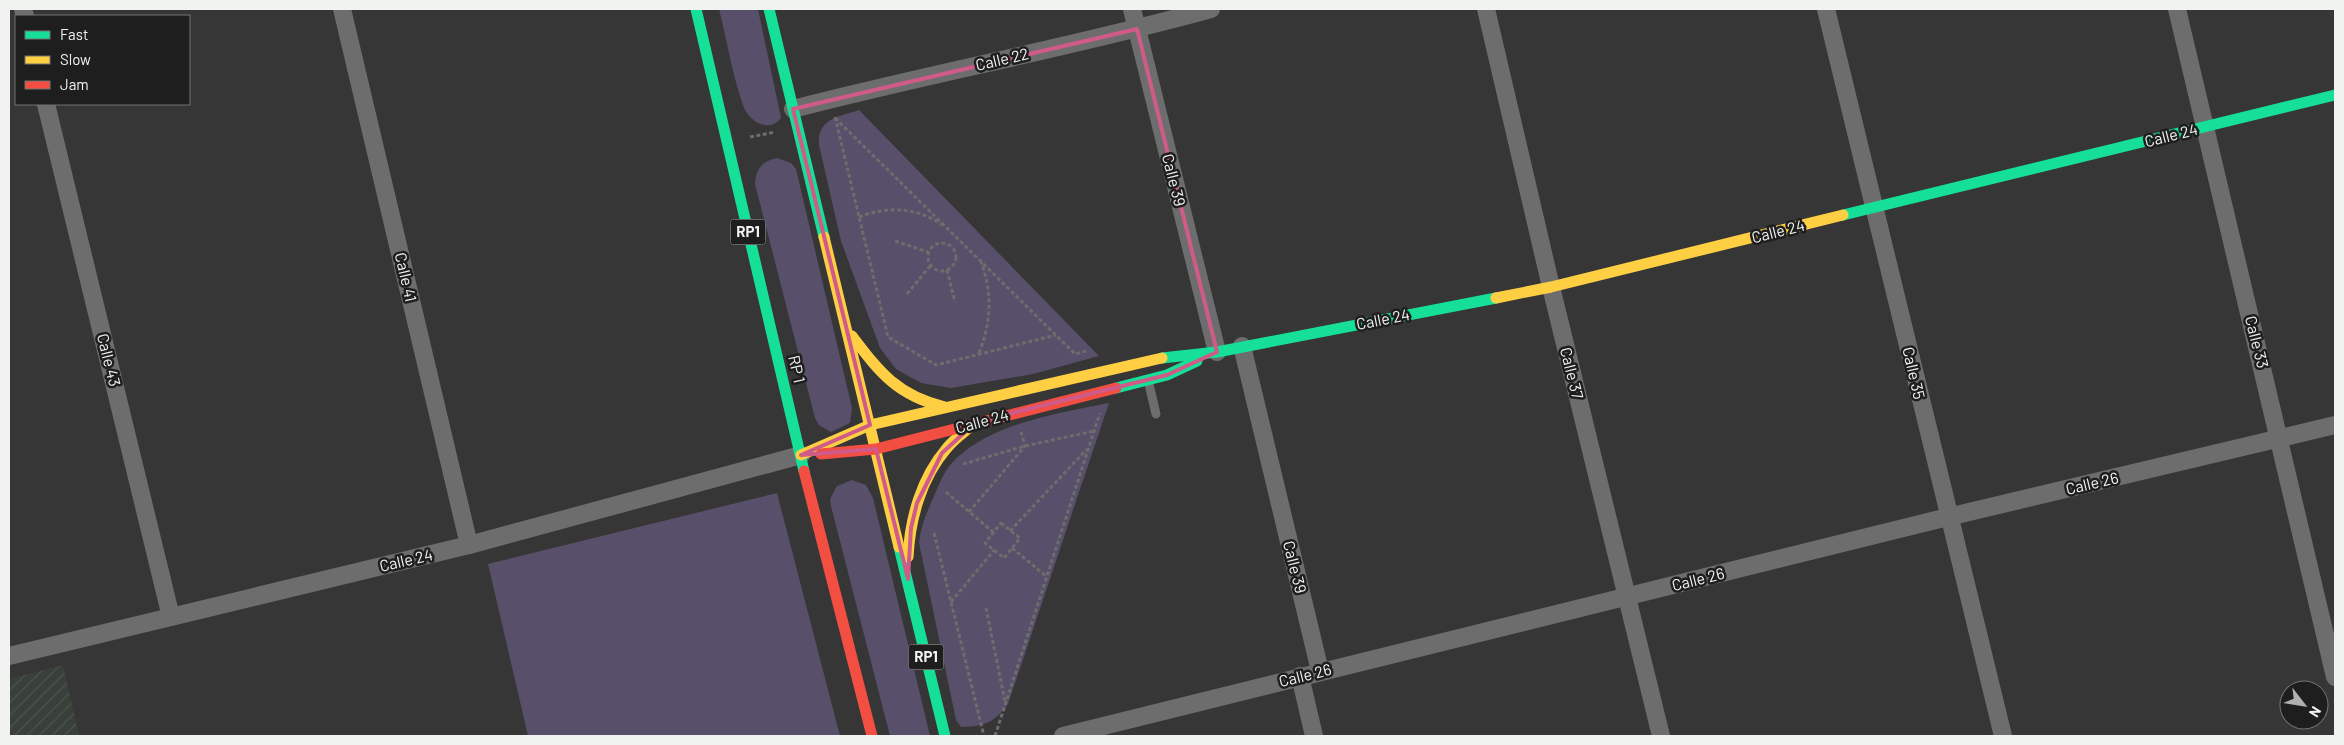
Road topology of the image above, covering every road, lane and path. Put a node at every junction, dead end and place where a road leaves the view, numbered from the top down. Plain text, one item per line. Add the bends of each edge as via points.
1 (342, 9) edge
2 (696, 9) edge
3 (769, 9) edge
4 (1132, 9) edge
5 (1211, 9) edge
6 (1486, 9) edge
7 (1826, 9) edge
8 (2177, 9) edge
9 (1137, 29) junction
10 (2335, 95) edge
11 (831, 99) junction
12 (46, 105) edge
13 (793, 109) junction
14 (835, 117) junction
15 (2205, 127) junction
16 (798, 128) junction
17 (727, 142) junction
18 (1874, 207) junction
19 (859, 217) junction
20 (950, 231) junction
21 (895, 241) dead end
22 (928, 252) junction
23 (980, 260) junction
24 (930, 266) junction
25 (947, 270) junction
26 (1551, 286) junction
27 (907, 294) dead end
28 (955, 302) dead end
29 (847, 330) junction
30 (1056, 335) junction
31 (1242, 346) junction
32 (1086, 351) dead end
33 (1217, 352) junction
34 (979, 354) junction
35 (1148, 380) junction
36 (945, 407) junction
37 (1102, 407) dead end
38 (1156, 414) dead end
39 (976, 422) junction
40 (870, 425) junction
41 (2335, 426) edge
42 (1094, 431) junction
43 (2280, 438) junction
44 (1025, 446) junction
45 (1089, 447) junction
46 (876, 449) junction
47 (801, 455) junction
48 (954, 467) dead end
49 (943, 490) dead end
50 (968, 512) junction
51 (1948, 517) junction
52 (932, 524) dead end
53 (1010, 530) junction
54 (993, 532) junction
55 (469, 545) junction
56 (1012, 548) junction
57 (994, 550) junction
58 (1047, 577) junction
59 (908, 579) junction
60 (1628, 596) junction
61 (951, 602) junction
62 (986, 608) dead end
63 (171, 617) junction
64 (9, 656) edge
65 (1320, 671) junction
66 (1300, 676) junction
67 (2335, 677) edge
68 (1006, 703) junction
69 (872, 736) edge
70 (945, 736) edge
71 (984, 736) edge
72 (995, 736) edge
73 (1063, 736) edge
74 (1314, 736) edge
75 (1661, 736) edge
76 (2003, 736) edge

1 - 55 street, Calle 41
2 - 17 street, RP 1 / RP1
3 - 13 street, RP1
4 - 9 street, Calle 39
5 - 9 street, Calle 22
6 - 26 street, Calle 37
7 - 18 street, Calle 35
8 - 15 street, Calle 33
9 - 11 street, Calle 22
9 - 33 street, Calle 39
10 - 15 street, Calle 24
11 - 13 street, Calle 22
11 - 14 path
12 - 63 street, Calle 43
13 - 16 street, RP1
14 - 19 path
14 - 20 path
15 - 18 street, Calle 24
15 - 43 street, Calle 33
16 - 17 path
16 - 29 street, RP1
17 - 47 street, RP 1 / RP1
18 - 26 street, Calle 24
18 - 51 street, Calle 35
19 - 20 path via 882,210 904,210 920,213
19 - 34 path via 888,337 936,365
20 - 23 path
21 - 22 path
22 - 24 path
22 - 25 path via 938,243 951,246 956,259
23 - 30 path
23 - 34 path via 990,302 987,332
24 - 25 path
24 - 27 path
25 - 28 path
26 - 31 street, Calle 24
26 - 60 street, Calle 37
29 - 36 street via 876,366 902,390 919,400
29 - 40 street, RP1
30 - 32 path via 1075,354
30 - 34 path
31 - 33 street, Calle 24
31 - 65 street, Calle 39
33 - 35 street, Calle 24
33 - 36 street, Calle 24 via 1158,359
35 - 38 lane
35 - 39 street, Calle 24
36 - 40 street, Calle 24
37 - 42 path
39 - 46 street, Calle 24
39 - 59 street via 942,453 917,503 911,528
40 - 46 street, RP1
40 - 47 street, Calle 24
41 - 43 street, Calle 26
42 - 44 path
42 - 45 path
43 - 51 street, Calle 26
43 - 67 street, Calle 33
44 - 48 path
44 - 50 path
45 - 53 path
45 - 58 path
46 - 47 street, Calle 24
46 - 59 street, RP1
47 - 55 street, Calle 24
47 - 69 street, RP 1 / RP1 via 808,493
49 - 50 path
50 - 54 path
51 - 60 street, Calle 26
51 - 76 street, Calle 35
52 - 61 path
53 - 54 path via 1001,523
53 - 56 path via 1020,538
54 - 57 path via 985,543
55 - 63 street, Calle 24
56 - 57 path via 1004,558
56 - 58 path
57 - 61 path
58 - 68 path
59 - 70 street, RP1
60 - 65 street, Calle 26
60 - 75 street, Calle 37
61 - 71 path
62 - 68 path
63 - 64 street, Calle 24
65 - 66 street, Calle 26
66 - 73 street, Calle 26
66 - 74 street
68 - 72 path

